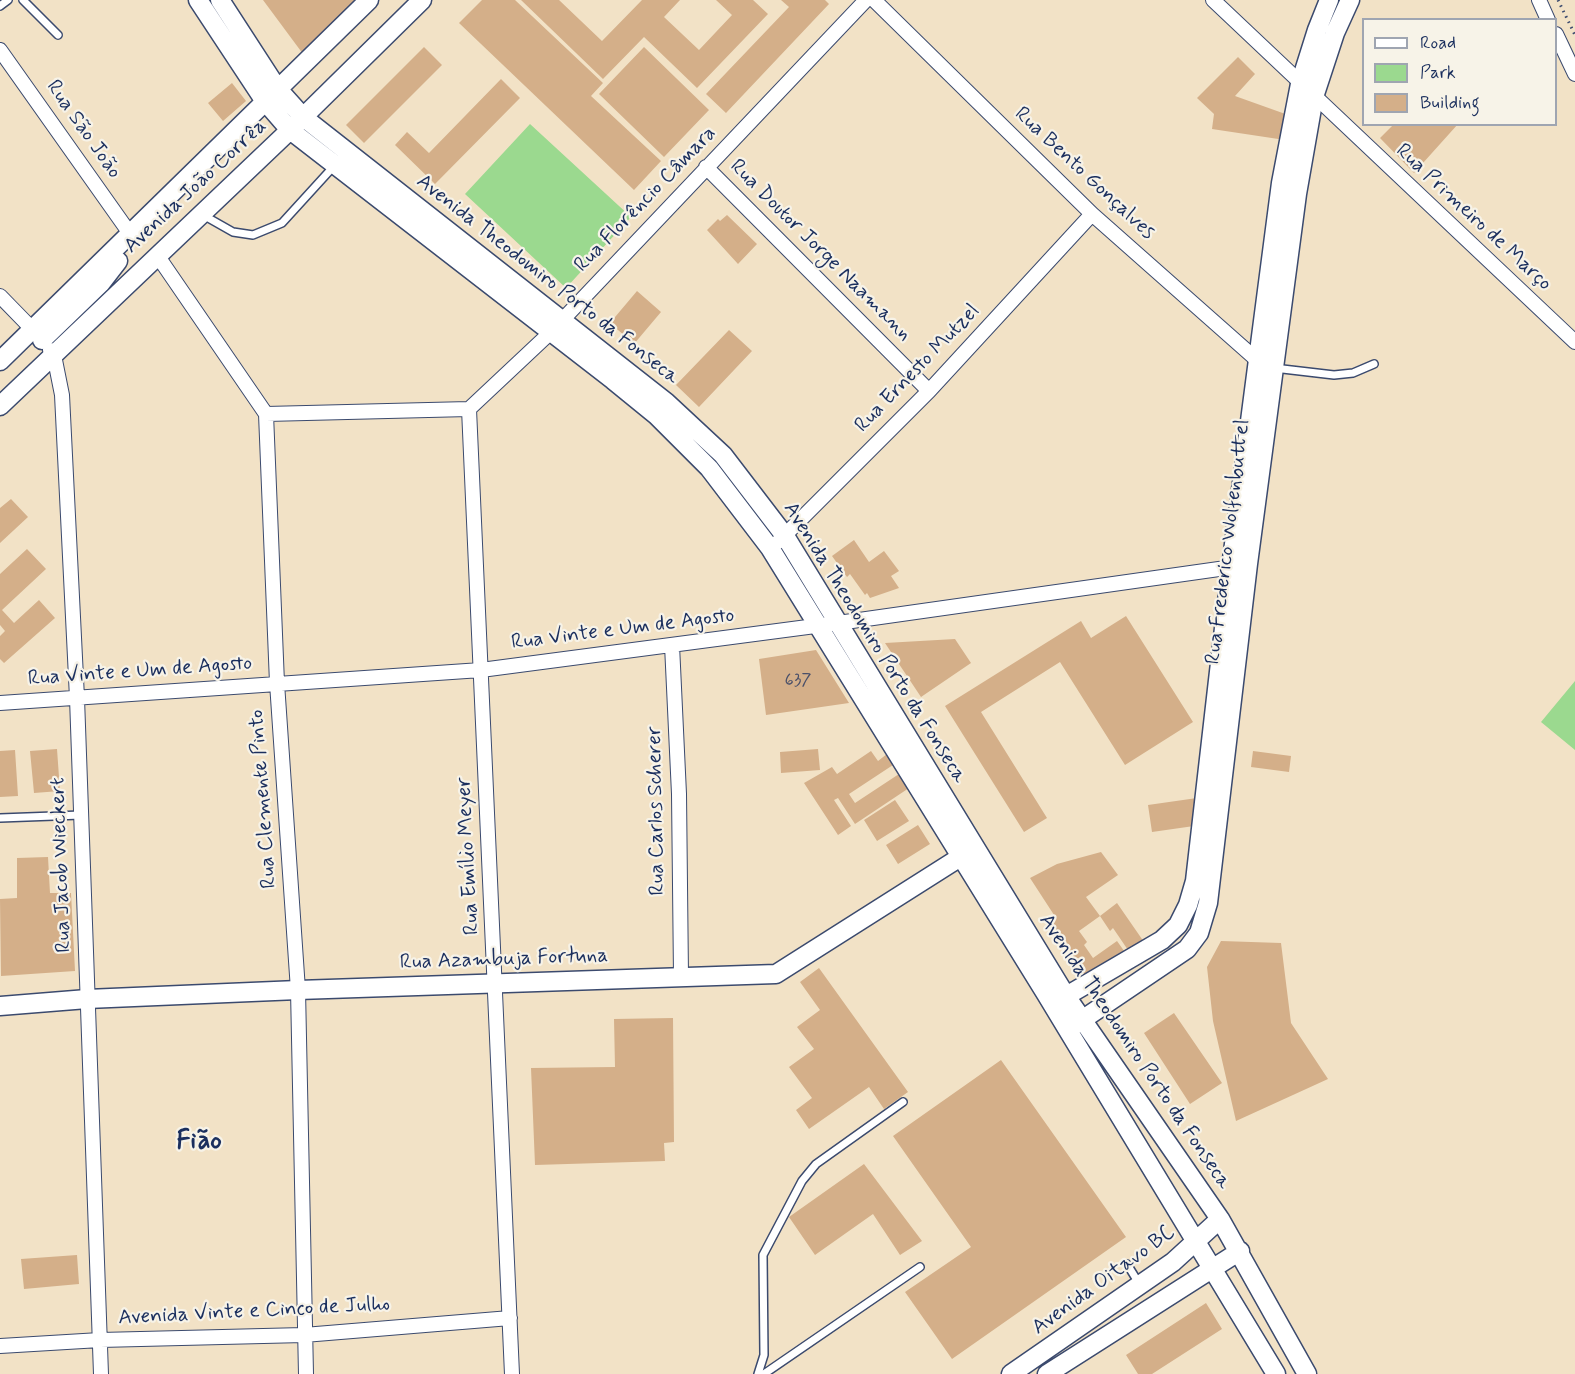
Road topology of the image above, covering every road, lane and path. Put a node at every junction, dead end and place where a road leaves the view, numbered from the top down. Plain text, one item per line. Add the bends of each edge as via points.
1 (8, 0) edge
2 (23, 0) edge
3 (198, 0) edge
4 (220, 0) edge
5 (369, 0) edge
6 (422, 0) edge
7 (866, 0) edge
8 (874, 0) edge
9 (1213, 0) edge
10 (1329, 0) edge
11 (1350, 0) edge
12 (1539, 0) edge
13 (1558, 0) edge
14 (0, 6) edge
15 (1547, 18) edge
16 (58, 35) dead end
17 (1575, 35) edge
18 (1557, 36) edge
19 (0, 50) edge
20 (1575, 74) edge
21 (1300, 84) junction
22 (270, 94) junction
23 (1314, 97) junction
24 (303, 117) junction
25 (290, 130) junction
26 (335, 165) junction
27 (706, 167) junction
28 (403, 207) junction
29 (201, 213) junction
30 (1092, 214) junction
31 (1283, 228) junction
32 (131, 235) junction
33 (156, 255) junction
34 (0, 296) edge
35 (556, 326) junction
36 (38, 335) junction
37 (1575, 342) edge
38 (54, 355) junction
39 (0, 361) edge
40 (1265, 364) junction
41 (1374, 364) dead end
42 (929, 391) junction
43 (0, 406) edge
44 (469, 409) junction
45 (661, 409) junction
46 (266, 414) junction
47 (785, 536) junction
48 (770, 549) junction
49 (1239, 566) junction
50 (837, 623) junction
51 (818, 626) junction
52 (672, 645) junction
53 (481, 670) junction
54 (277, 683) junction
55 (77, 698) junction
56 (0, 703) edge
57 (885, 718) junction
58 (1217, 757) junction
59 (81, 815) junction
60 (0, 818) edge
61 (967, 852) junction
62 (681, 976) junction
63 (496, 984) junction
64 (297, 990) junction
65 (87, 999) junction
66 (1059, 1000) junction
67 (0, 1006) edge
68 (1075, 1025) junction
69 (903, 1102) dead end
70 (1153, 1123) junction
71 (1132, 1135) junction
72 (1220, 1219) junction
73 (1197, 1241) junction
74 (1240, 1251) junction
75 (1127, 1264) dead end
76 (920, 1268) dead end
77 (1213, 1268) junction
78 (1140, 1285) junction
79 (510, 1318) junction
80 (304, 1335) junction
81 (100, 1340) junction
82 (0, 1346) edge
83 (1017, 1373) edge
84 (101, 1374) edge
85 (306, 1374) edge
86 (512, 1374) edge
87 (758, 1374) edge
88 (764, 1374) edge
89 (1047, 1374) edge
90 (1276, 1374) edge
91 (1307, 1374) edge

1 - 14 lane
2 - 16 lane
3 - 22 main road, Avenida Theodomiro Porto da Fonseca
4 - 22 main road, Avenida Theodomiro Porto da Fonseca
5 - 22 main road, Avenida João Corrêa
6 - 24 main road, Avenida João Corrêa
7 - 27 street, Rua Florêncio Câmara
8 - 30 street, Rua Bento Gonçalves
9 - 21 street, Rua Primeiro de Março
10 - 21 main road, Rua Frederico Wolfenbuttel
11 - 23 main road, Rua Frederico Wolfenbuttel
12 - 15 street
13 - 17 path
18 - 20 street
19 - 32 street, Rua São João
21 - 23 street, Rua Primeiro de Março
21 - 31 main road, Rua Frederico Wolfenbuttel
22 - 24 main road, Avenida Theodomiro Porto da Fonseca
22 - 25 main road, Avenida Theodomiro Porto da Fonseca
22 - 32 main road, Avenida João Corrêa
23 - 31 main road, Rua Frederico Wolfenbuttel
23 - 37 street, Rua Primeiro de Março
24 - 25 main road, Avenida João Corrêa
24 - 28 main road, Avenida Theodomiro Porto da Fonseca
25 - 26 main road, Avenida Theodomiro Porto da Fonseca
25 - 29 main road, Avenida João Corrêa
26 - 28 main road, Avenida Theodomiro Porto da Fonseca
26 - 29 lane via 282,223 253,234 233,232
27 - 35 street, Rua Florêncio Câmara
27 - 42 street, Rua Doutor Jorge Naamann
28 - 35 main road, Avenida Theodomiro Porto da Fonseca
29 - 33 main road, Avenida João Corrêa
30 - 40 street, Rua Bento Gonçalves
30 - 42 street, Rua Ernesto Mutzel
31 - 40 main road, Rua Frederico Wolfenbuttel
32 - 36 main road, Avenida João Corrêa
33 - 38 main road, Avenida João Corrêa
33 - 46 street
34 - 36 street
35 - 44 street, Rua Florêncio Câmara
35 - 45 main road, Avenida Theodomiro Porto da Fonseca
36 - 38 street
36 - 39 main road, Avenida João Corrêa
38 - 43 main road, Avenida João Corrêa
38 - 55 street, Rua Jacob Wieckert via 62,395
40 - 41 lane via 1334,375 1353,373
40 - 49 main road, Rua Frederico Wolfenbuttel
42 - 47 street, Rua Ernesto Mutzel
44 - 46 street
44 - 53 street, Rua Emílio Meyer
45 - 47 main road, Avenida Theodomiro Porto da Fonseca via 723,455
45 - 48 main road, Avenida Theodomiro Porto da Fonseca
46 - 54 street, Rua Clemente Pinto
47 - 48 street, Rua Ernesto Mutzel
47 - 50 main road, Avenida Theodomiro Porto da Fonseca
48 - 51 main road, Avenida Theodomiro Porto da Fonseca
49 - 50 street, Rua Vinte e Um de Agosto
49 - 58 main road, Rua Frederico Wolfenbuttel
50 - 51 street, Rua Vinte e Um de Agosto
50 - 57 main road, Avenida Theodomiro Porto da Fonseca
51 - 52 street, Rua Vinte e Um de Agosto
51 - 57 main road, Avenida Theodomiro Porto da Fonseca
52 - 53 street, Rua Vinte e Um de Agosto
52 - 62 street, Rua Carlos Scherer
53 - 54 street, Rua Vinte e Um de Agosto
53 - 63 street, Rua Emílio Meyer
54 - 55 street, Rua Vinte e Um de Agosto
54 - 64 street, Rua Clemente Pinto
55 - 56 street, Rua Vinte e Um de Agosto
55 - 59 street, Rua Jacob Wieckert
57 - 61 main road, Avenida Theodomiro Porto da Fonseca
58 - 66 main road, Rua Frederico Wolfenbuttel via 1195,881 1178,925 1162,940
58 - 68 main road, Rua Frederico Wolfenbuttel via 1208,903 1199,933 1187,949
59 - 60 lane
59 - 65 street, Rua Jacob Wieckert
61 - 62 main road, Rua Azambuja Fortuna via 776,974
61 - 66 main road, Avenida Theodomiro Porto da Fonseca
62 - 63 main road, Rua Azambuja Fortuna
63 - 64 main road, Rua Azambuja Fortuna
63 - 79 street, Rua Emílio Meyer
64 - 65 main road, Rua Azambuja Fortuna
64 - 80 street, Rua Clemente Pinto
65 - 67 main road, Rua Azambuja Fortuna
65 - 81 street, Rua Jacob Wieckert
66 - 68 main road, Avenida Theodomiro Porto da Fonseca
68 - 70 main road, Avenida Theodomiro Porto da Fonseca
68 - 71 main road, Avenida Theodomiro Porto da Fonseca
69 - 87 lane via 816,1164 802,1181 763,1255 764,1354
70 - 71 main road
70 - 72 main road, Avenida Theodomiro Porto da Fonseca
71 - 73 main road, Avenida Theodomiro Porto da Fonseca
72 - 73 main road, Avenida Oitavo BC
72 - 74 main road, Avenida Theodomiro Porto da Fonseca
73 - 77 main road, Avenida Theodomiro Porto da Fonseca
73 - 78 main road, Avenida Oitavo BC
74 - 77 main road, Avenida Oitavo BC
74 - 91 main road, Avenida Theodomiro Porto da Fonseca
75 - 78 lane
76 - 88 lane
77 - 89 main road, Avenida Oitavo BC
77 - 90 main road, Avenida Theodomiro Porto da Fonseca
78 - 83 main road, Avenida Oitavo BC
79 - 80 street, Avenida Vinte e Cinco de Julho
79 - 86 street, Rua Emílio Meyer
80 - 81 street, Avenida Vinte e Cinco de Julho
80 - 85 street, Rua Clemente Pinto
81 - 82 street, Avenida Vinte e Cinco de Julho
81 - 84 street, Rua Jacob Wieckert

